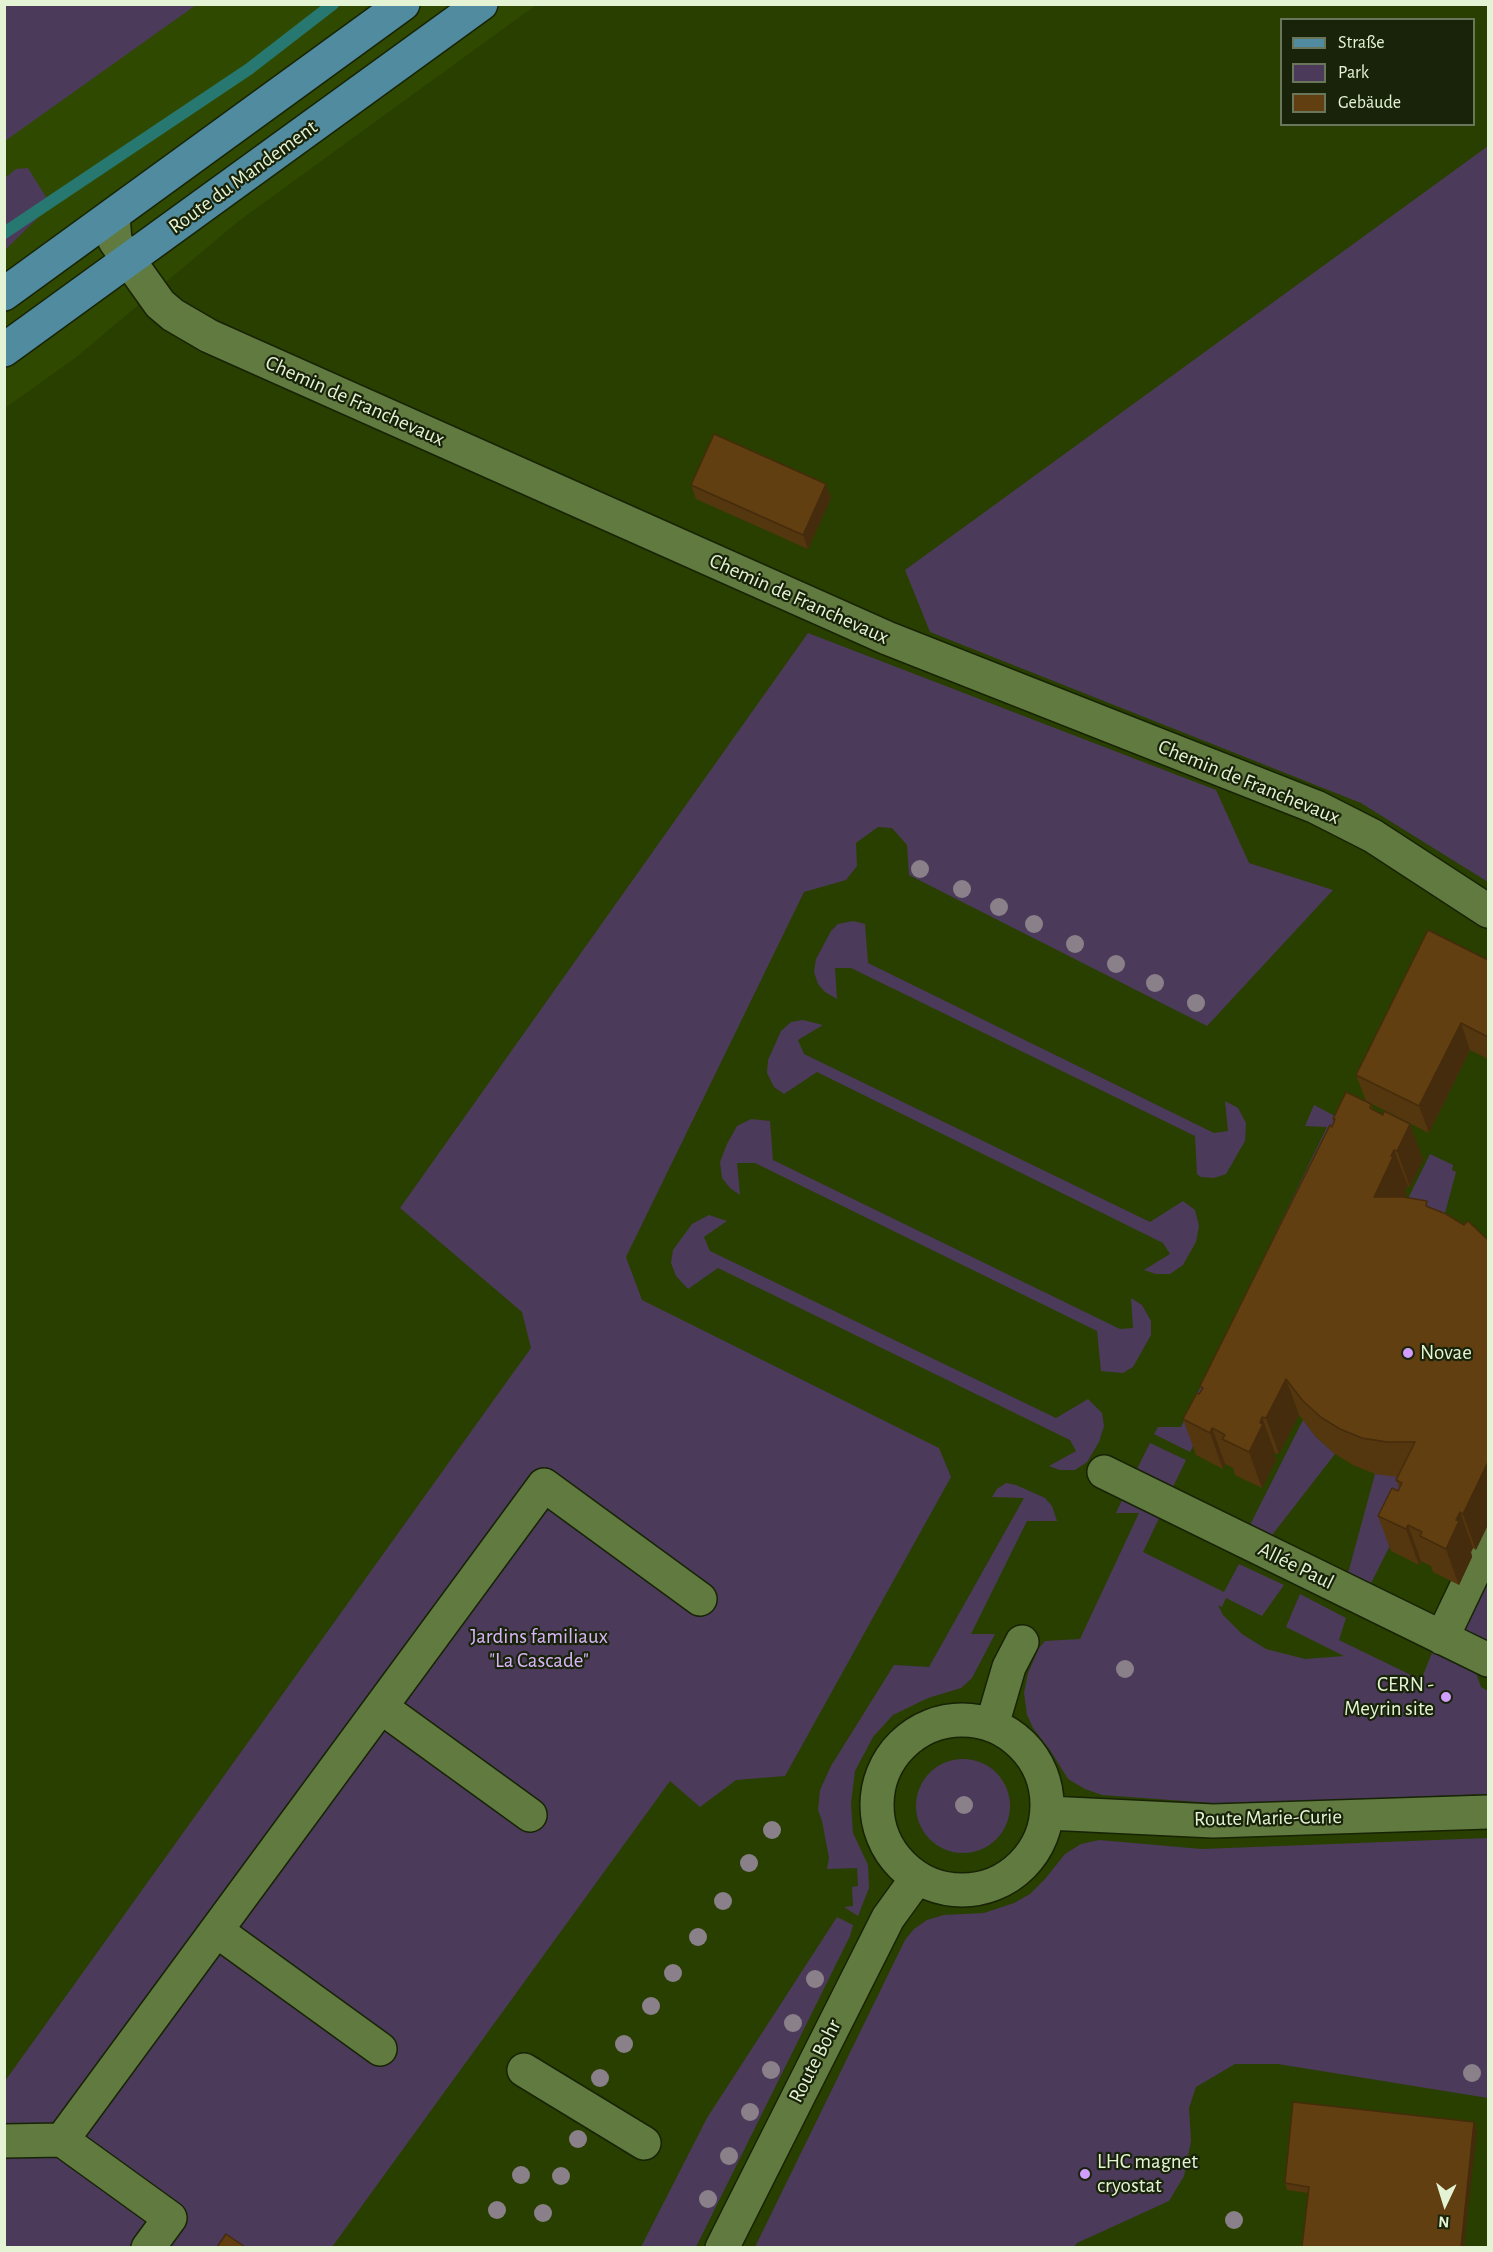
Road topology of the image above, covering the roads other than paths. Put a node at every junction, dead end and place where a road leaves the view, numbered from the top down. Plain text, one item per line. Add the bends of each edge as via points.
1 (402, 4) edge
2 (481, 4) edge
3 (113, 216) junction
4 (128, 260) junction
5 (4, 294) edge
6 (4, 351) edge
7 (1488, 911) edge
8 (1104, 1472) dead end
9 (1488, 1542) edge
10 (700, 1599) dead end
11 (1442, 1638) junction
12 (1022, 1642) dead end
13 (1488, 1660) edge
14 (381, 1707) junction
15 (992, 1725) junction
16 (1488, 1812) edge
17 (1048, 1813) junction
18 (530, 1815) dead end
19 (917, 1878) junction
20 (217, 1931) junction
21 (380, 2049) dead end
22 (524, 2070) dead end
23 (62, 2140) junction
24 (4, 2141) edge
25 (644, 2143) dead end
26 (148, 2247) edge
27 (722, 2247) edge

1 - 3 main road
2 - 4 main road, Route du Mandement
3 - 4 street, Chemin de Franchevaux via 115,241
3 - 5 main road
4 - 6 main road, Route du Mandement
4 - 7 street, Chemin de Franchevaux via 160,304 209,336 887,638 1316,807 1373,836
8 - 11 street, Allée Paul
9 - 11 street
10 - 14 street via 544,1485
11 - 13 street, Allée Paul
12 - 15 street via 1009,1667
14 - 18 street
14 - 20 street
15 - 17 street via 1016,1739 1035,1760 1046,1785
15 - 19 street via 964,1719 937,1724 912,1736 892,1756 880,1781 876,1809 882,1836 896,1860
16 - 17 street, Route Marie-Curie via 1213,1821
17 - 19 street via 1040,1841 1024,1865 1001,1882 973,1890 944,1889
19 - 27 street, Route Bohr via 888,1918
20 - 21 street
20 - 23 street
22 - 25 street
23 - 24 street
23 - 26 street via 170,2218

